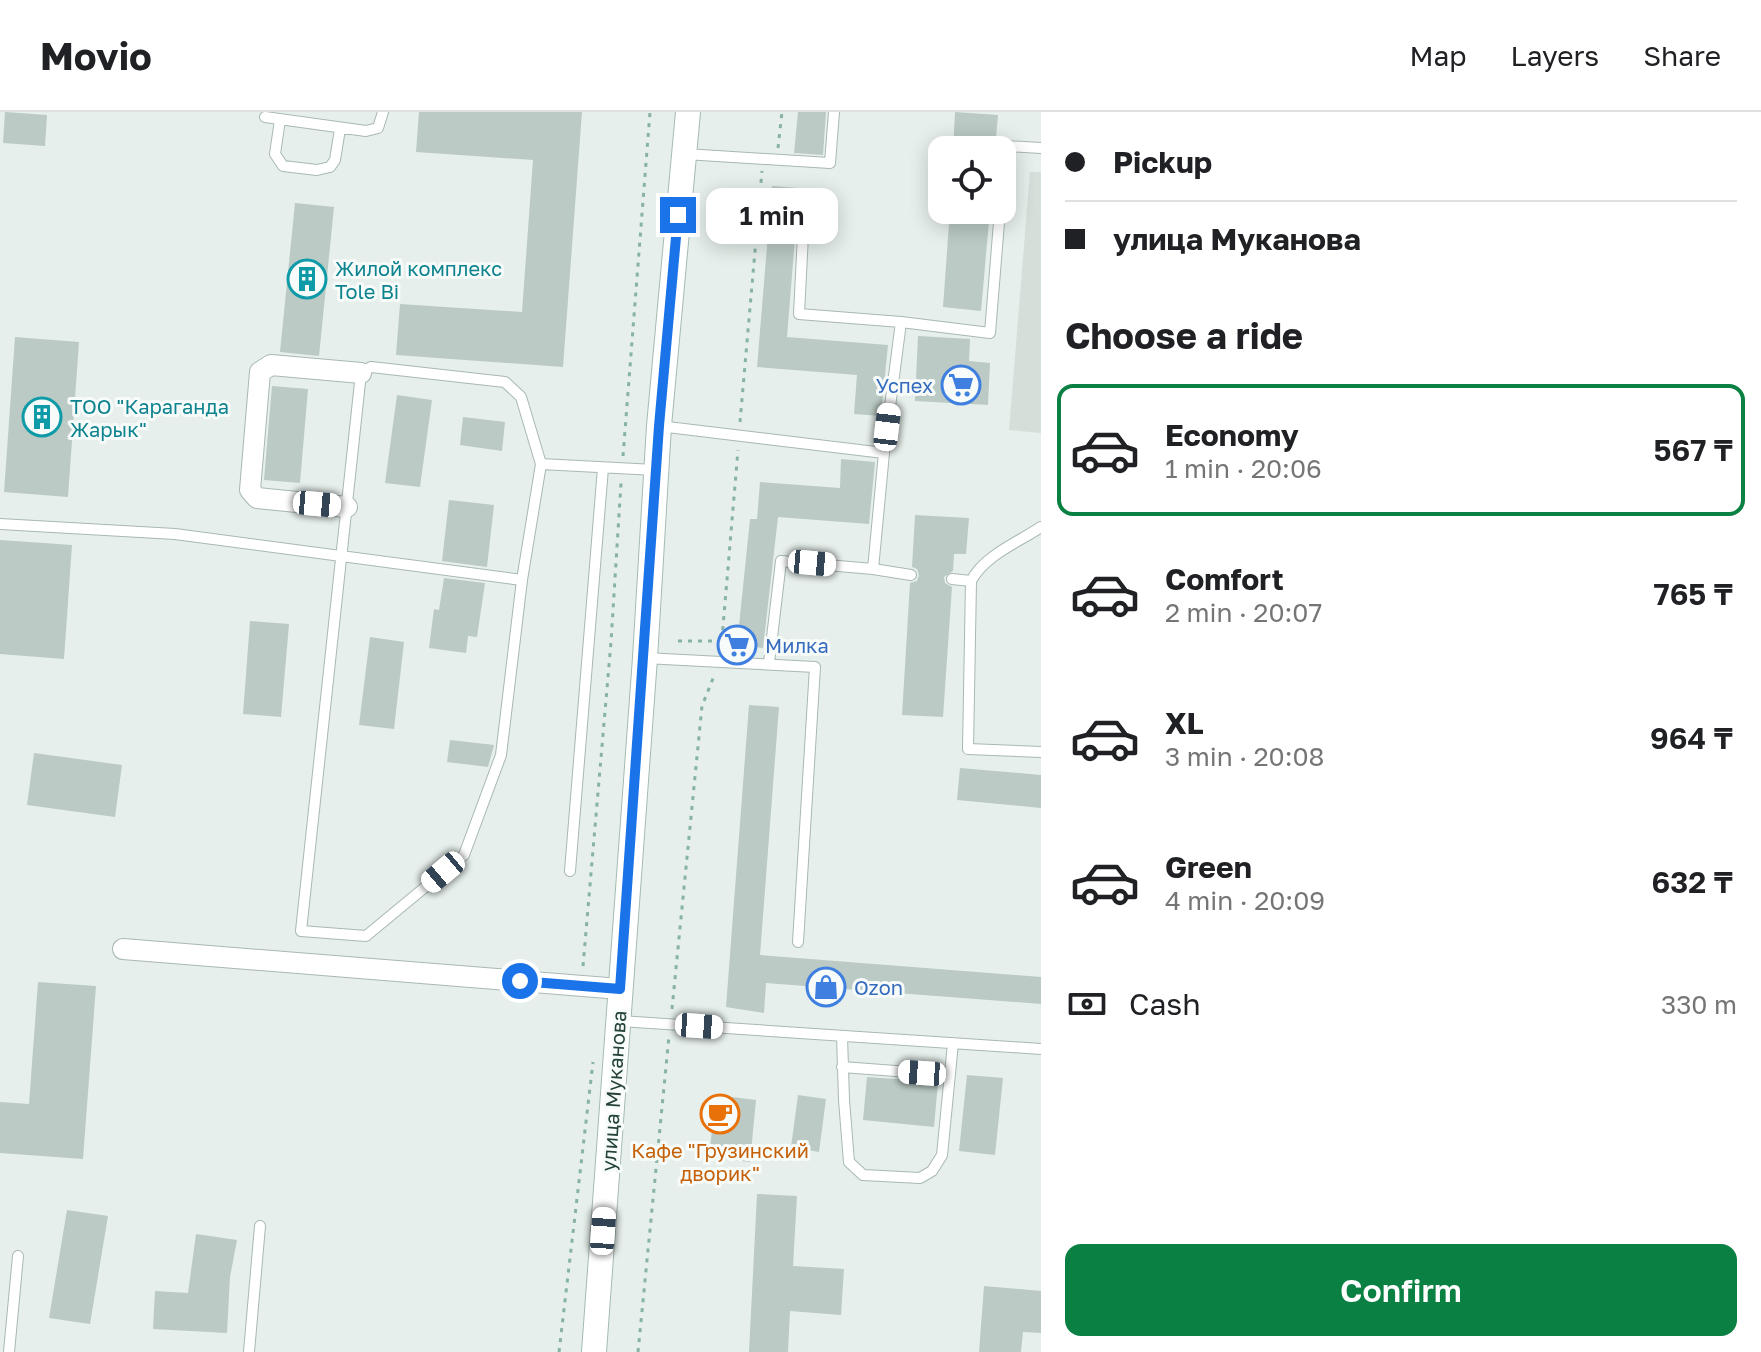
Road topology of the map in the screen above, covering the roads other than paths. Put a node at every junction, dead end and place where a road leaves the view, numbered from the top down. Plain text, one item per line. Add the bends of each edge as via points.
1 (383, 112) edge
2 (688, 112) edge
3 (834, 112) edge
4 (265, 117) dead end
5 (280, 120) junction
6 (340, 129) junction
7 (1016, 147) edge
8 (1041, 148) edge
9 (683, 154) junction
10 (804, 215) dead end
11 (999, 224) edge
12 (901, 322) junction
13 (361, 373) junction
14 (659, 426) junction
15 (884, 453) junction
16 (541, 464) junction
17 (603, 468) junction
18 (656, 470) junction
19 (347, 507) junction
20 (0, 524) edge
21 (1041, 527) edge
22 (342, 554) junction
23 (873, 569) junction
24 (911, 575) dead end
25 (952, 579) dead end
26 (522, 580) junction
27 (971, 581) junction
28 (645, 658) junction
29 (769, 663) junction
30 (1041, 752) edge
31 (570, 871) dead end
32 (798, 942) dead end
33 (123, 949) dead end
34 (620, 989) junction
35 (618, 1021) junction
36 (842, 1036) junction
37 (953, 1043) junction
38 (1041, 1049) edge
39 (842, 1067) junction
40 (949, 1075) junction
41 (260, 1226) dead end
42 (18, 1256) dead end
43 (9, 1352) edge
44 (249, 1352) edge
45 (594, 1352) edge

1 - 6 lane via 378,128
2 - 9 main road, улица Муканова
3 - 9 lane via 830,163
4 - 5 lane
5 - 6 lane
5 - 6 lane via 275,154 283,166 330,167
7 - 8 lane
9 - 14 main road, улица Муканова
10 - 12 lane via 799,314
11 - 12 lane via 990,333
12 - 15 lane
13 - 16 lane via 371,367 505,382 521,397
13 - 19 lane
13 - 19 street via 271,365 260,372 250,490 257,498
14 - 15 lane
14 - 18 main road, улица Муканова
15 - 23 lane
16 - 17 lane
16 - 26 lane
17 - 18 lane
17 - 31 lane
18 - 28 main road, улица Муканова
19 - 22 lane
20 - 22 lane via 175,534
21 - 27 lane via 986,561
22 - 26 lane
22 - 26 lane via 301,931 366,936 464,855 501,755
23 - 24 lane
23 - 29 lane via 781,561
25 - 27 lane
27 - 30 lane via 968,749
28 - 29 lane
28 - 34 main road, улица Муканова
29 - 32 lane via 815,667
33 - 34 street
34 - 35 main road, улица Муканова
35 - 36 lane
35 - 45 main road, улица Муканова
36 - 37 lane
36 - 39 lane
37 - 38 lane
37 - 40 lane
39 - 40 lane
39 - 40 lane via 849,1162 863,1175 920,1178 932,1171 942,1155
41 - 44 lane
42 - 43 lane

